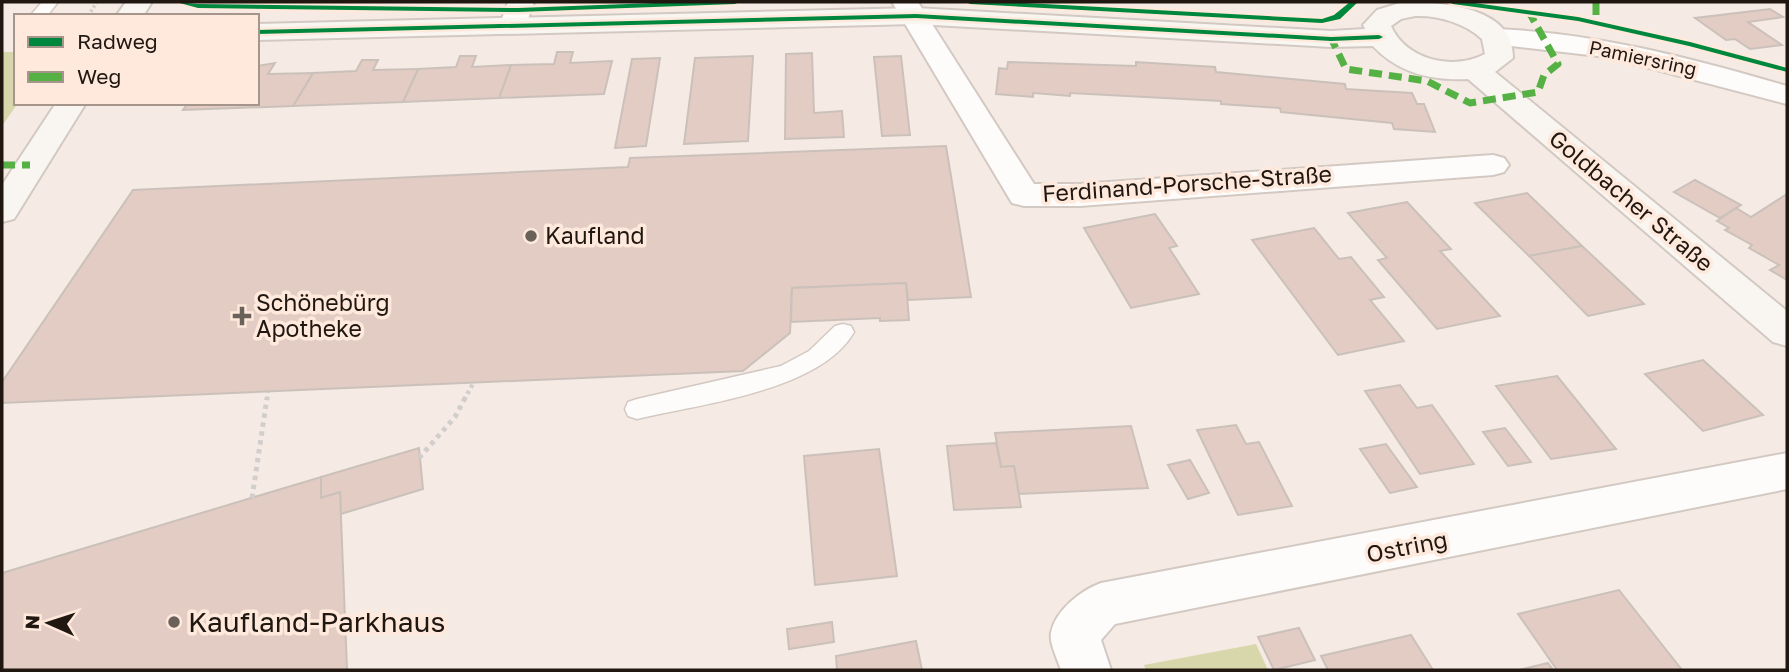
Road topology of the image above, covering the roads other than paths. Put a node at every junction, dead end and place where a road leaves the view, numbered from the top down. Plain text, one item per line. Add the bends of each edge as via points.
1 (1399, 5) edge
2 (911, 9) edge
3 (517, 14) edge
4 (259, 32) edge
5 (1380, 37) junction
6 (1496, 37) junction
7 (1475, 70) junction
8 (1787, 95) edge
9 (70, 105) edge
10 (1493, 165) dead end
11 (2, 211) edge
12 (843, 332) dead end
13 (1787, 332) edge
14 (637, 409) dead end
15 (1787, 471) edge
16 (1086, 670) edge

1 - 5 street via 1377,25
1 - 6 street via 1467,18
2 - 3 street
2 - 5 street via 1331,39
2 - 10 street, Ferdinand-Porsche-Straße via 1024,195 1080,195
3 - 4 street
5 - 7 street via 1390,49 1430,67
6 - 7 street via 1499,58
6 - 8 street, Pamiersring via 1545,39 1628,53
7 - 13 street, Goldbacher Straße
9 - 11 street
12 - 14 lane via 817,357 788,374
15 - 16 street, Ostring via 1101,605 1075,634

